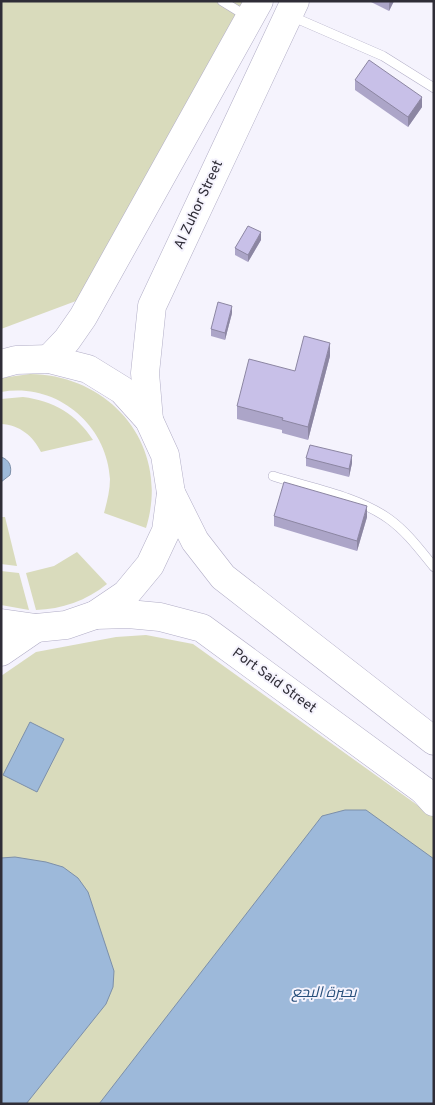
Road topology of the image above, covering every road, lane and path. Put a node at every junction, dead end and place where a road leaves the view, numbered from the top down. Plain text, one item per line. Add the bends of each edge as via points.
1 (222, 1) edge
2 (292, 8) edge
3 (255, 10) edge
4 (434, 88) edge
5 (49, 359) junction
6 (1, 364) edge
7 (149, 420) junction
8 (273, 476) dead end
9 (171, 493) junction
10 (434, 567) edge
11 (95, 615) junction
12 (1, 622) edge
13 (36, 628) junction
14 (1, 652) edge
15 (434, 741) edge
16 (431, 797) edge

1 - 3 lane
2 - 4 lane via 383,56
2 - 7 main road, Al Zuhor Street via 152,306 146,373
3 - 5 main road via 83,317
5 - 6 main road
5 - 7 main road via 88,369 122,390
7 - 9 main road via 165,455
8 - 10 lane via 360,503 404,532
9 - 11 main road via 166,530 150,565 126,594
9 - 15 main road via 195,541 223,577
11 - 13 main road via 66,624
11 - 16 main road, Port Said Street via 160,617 202,628
12 - 13 main road
13 - 14 main road

